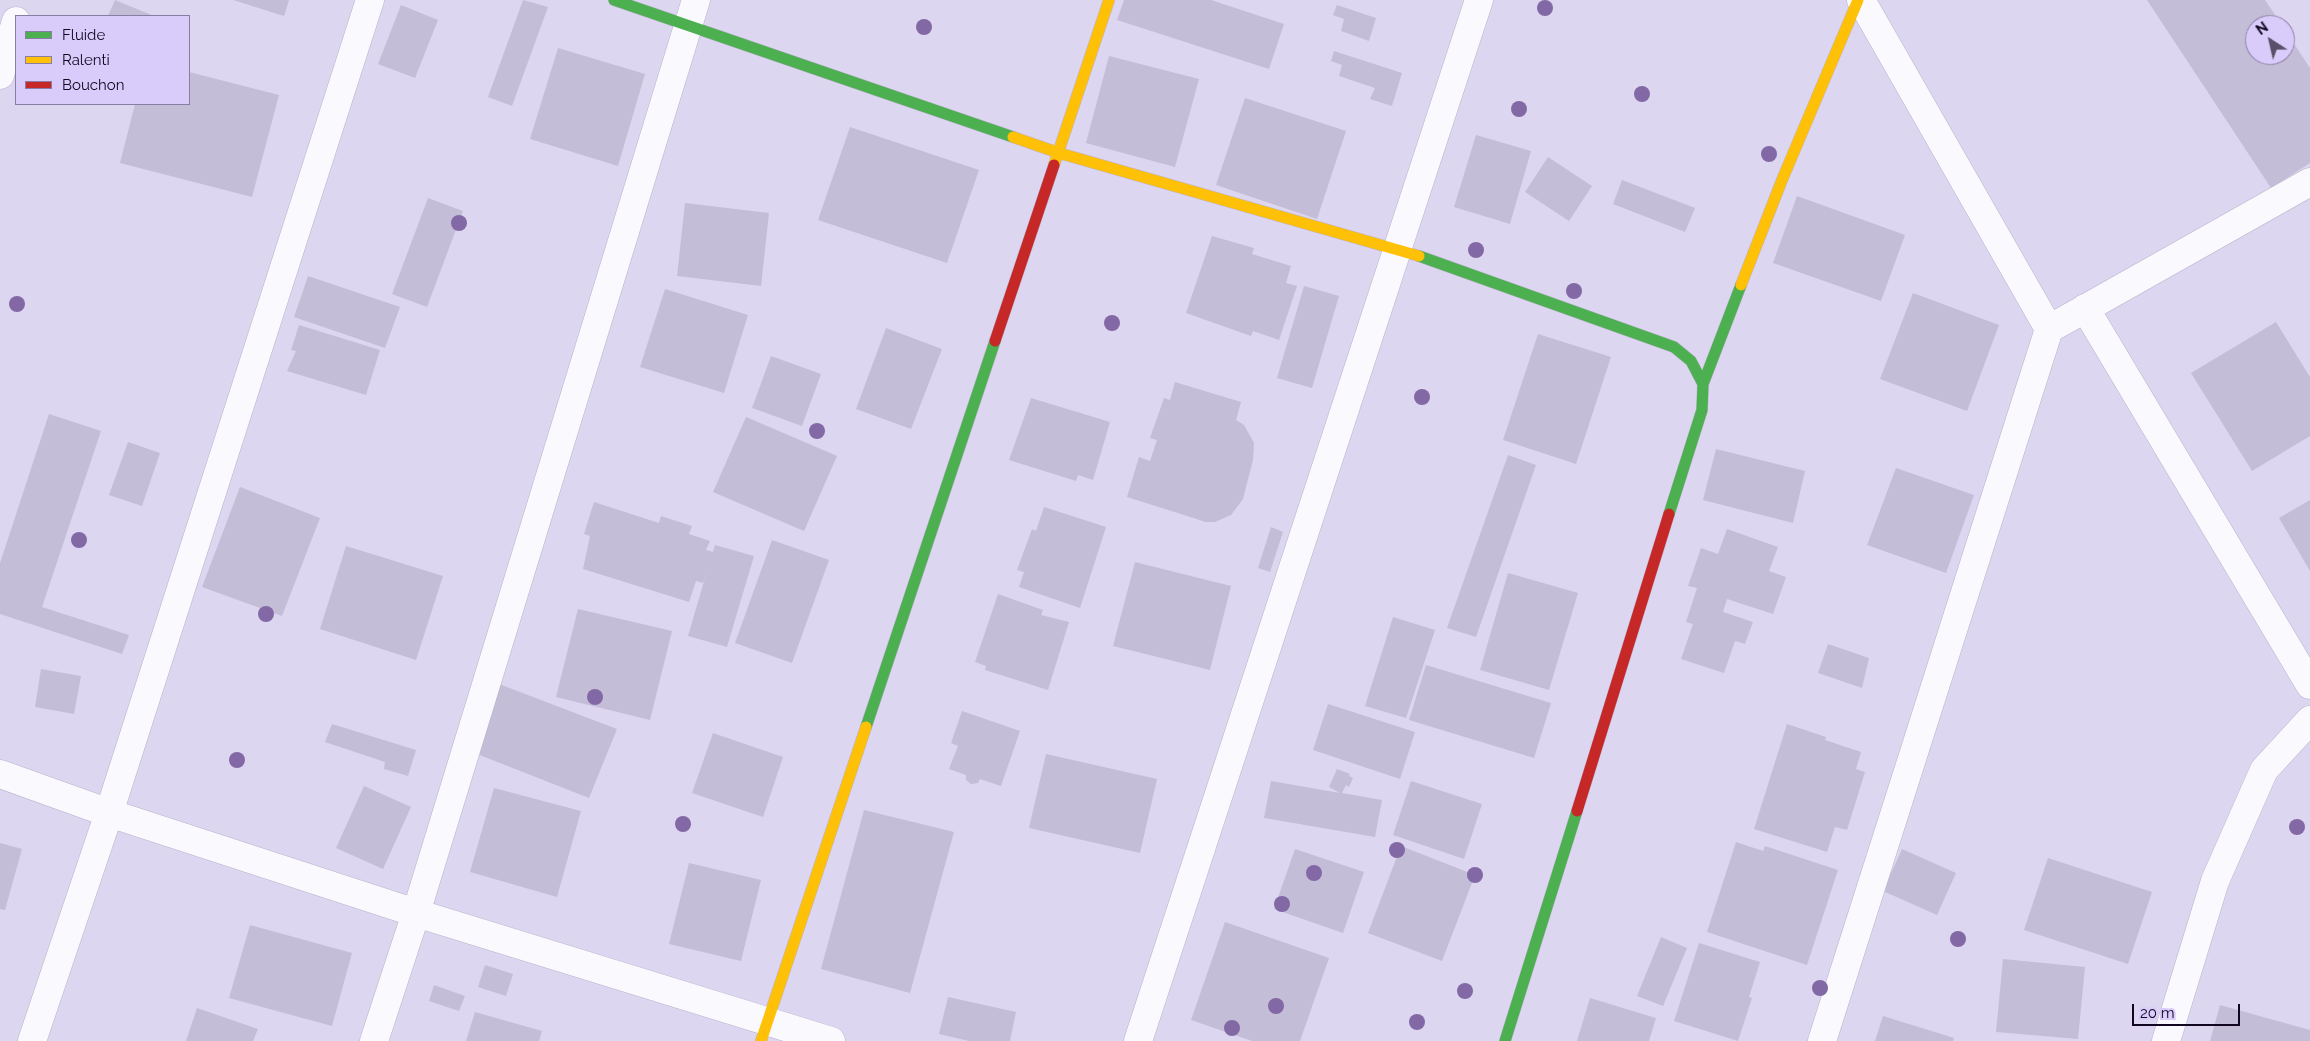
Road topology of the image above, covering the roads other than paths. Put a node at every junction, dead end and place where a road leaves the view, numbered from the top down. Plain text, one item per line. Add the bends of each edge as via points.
1 (23, 0) edge
2 (370, 0) edge
3 (614, 0) edge
4 (696, 0) edge
5 (1109, 0) edge
6 (1480, 0) edge
7 (1859, 0) edge
8 (18, 15) edge
9 (15, 24) edge
10 (688, 25) junction
11 (0, 75) edge
12 (1059, 153) junction
13 (2310, 182) edge
14 (1398, 249) junction
15 (2085, 308) junction
16 (2049, 329) junction
17 (1703, 384) junction
18 (2310, 685) edge
19 (2310, 720) edge
20 (0, 774) edge
21 (109, 814) junction
22 (416, 913) junction
23 (764, 1031) edge
24 (32, 1041) edge
25 (374, 1041) edge
26 (831, 1041) edge
27 (1138, 1041) edge
28 (1505, 1041) edge
29 (1822, 1041) edge
30 (2166, 1041) edge

1 - 8 street
2 - 21 street
3 - 10 street
4 - 10 street
5 - 12 street
6 - 14 street
7 - 16 street
7 - 17 street via 1782,180
9 - 11 street
10 - 12 street
10 - 22 street
12 - 14 street
12 - 23 street
13 - 15 street
14 - 17 street via 1674,347 1690,361
14 - 27 street
15 - 16 street
15 - 18 street
16 - 29 street
17 - 28 street via 1702,410
19 - 30 street via 2264,770 2215,880
20 - 21 street
21 - 22 street
21 - 24 street
22 - 23 street
22 - 25 street
23 - 26 street

